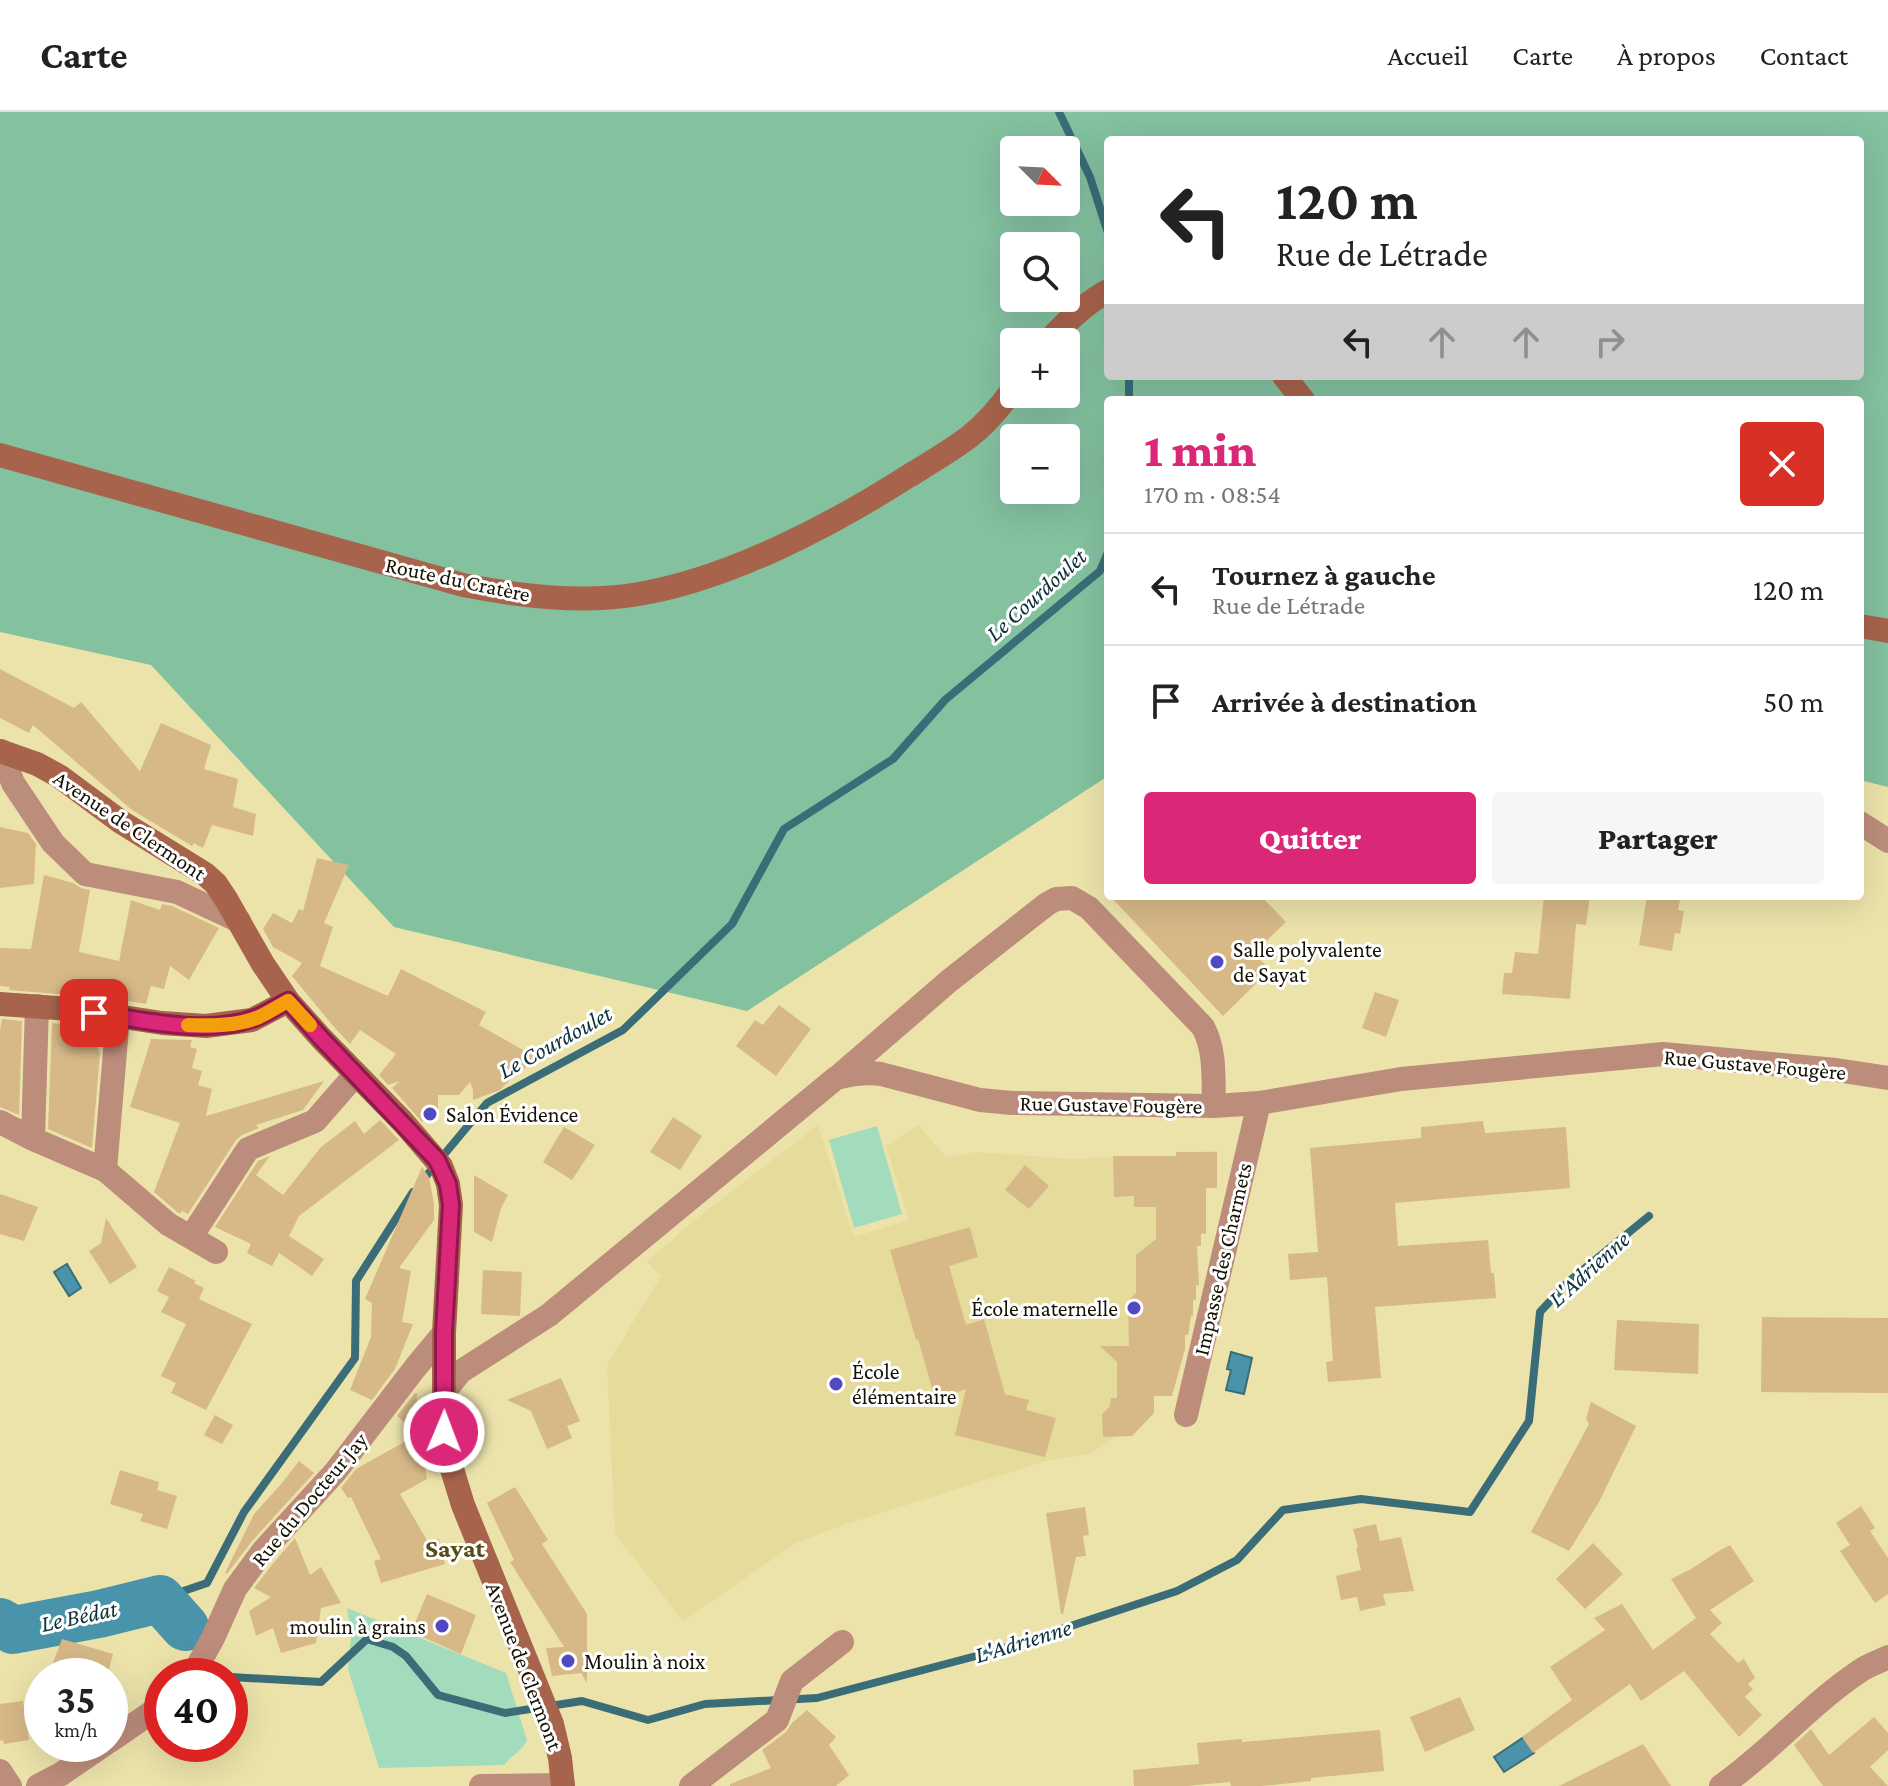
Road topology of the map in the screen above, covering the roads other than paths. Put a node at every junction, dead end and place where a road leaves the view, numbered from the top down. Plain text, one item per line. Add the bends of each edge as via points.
1 (1104, 293) edge
2 (1062, 328) edge
3 (1287, 380) edge
4 (1300, 396) edge
5 (1000, 406) edge
6 (0, 455) edge
7 (1864, 627) edge
8 (1888, 631) edge
9 (1, 751) edge
10 (1864, 826) edge
11 (1888, 841) edge
12 (239, 921) junction
13 (288, 1001) junction
14 (0, 1004) edge
15 (37, 1006) junction
16 (118, 1016) junction
17 (356, 1074) junction
18 (836, 1078) junction
19 (1888, 1078) edge
20 (1259, 1103) junction
21 (1214, 1106) junction
22 (0, 1122) edge
23 (33, 1139) junction
24 (105, 1170) junction
25 (191, 1237) junction
26 (216, 1252) dead end
27 (444, 1333) junction
28 (445, 1391) junction
29 (1186, 1415) dead end
30 (842, 1642) dead end
31 (1888, 1657) edge
32 (202, 1658) edge
33 (79, 1762) edge
34 (0, 1771) edge
35 (563, 1785) edge
36 (10, 1786) edge
37 (38, 1786) edge
38 (481, 1786) edge
39 (691, 1786) edge
40 (1721, 1786) edge

1 - 2 street
3 - 4 street
5 - 6 street, Route du Cratère via 957,446 860,506 756,558 683,584 591,598 514,595 463,585
7 - 8 street
9 - 12 street, Avenue de Clermont via 59,776 205,874
9 - 12 street via 13,783 53,843 85,874 177,892
10 - 11 street
12 - 13 street, Avenue de Clermont
13 - 16 street via 252,1020 206,1026
13 - 17 street, Avenue de Clermont
14 - 15 street
15 - 16 street
15 - 23 street
16 - 24 street
17 - 25 street via 315,1121 248,1149
17 - 27 street, Avenue de Clermont via 430,1152 448,1184
18 - 21 street, Rue Gustave Fougère via 881,1074 1012,1103
18 - 21 street via 1035,913 1056,899 1072,898 1089,908 1203,1027 1213,1058
18 - 28 street via 549,1315 460,1372
19 - 20 street, Rue Gustave Fougère via 1663,1054 1401,1079
20 - 21 street, Rue Gustave Fougère
20 - 29 street, Impasse des Charmets
22 - 23 street
23 - 24 street
24 - 25 street
25 - 26 street
27 - 28 street, Avenue de Clermont
27 - 32 street, Rue du Docteur Jay via 336,1471 263,1551 235,1589
28 - 35 street, Avenue de Clermont via 444,1432 454,1478 555,1736
30 - 39 street via 792,1681 777,1720
31 - 40 street via 1808,1711
33 - 37 street
34 - 36 street
35 - 38 street

